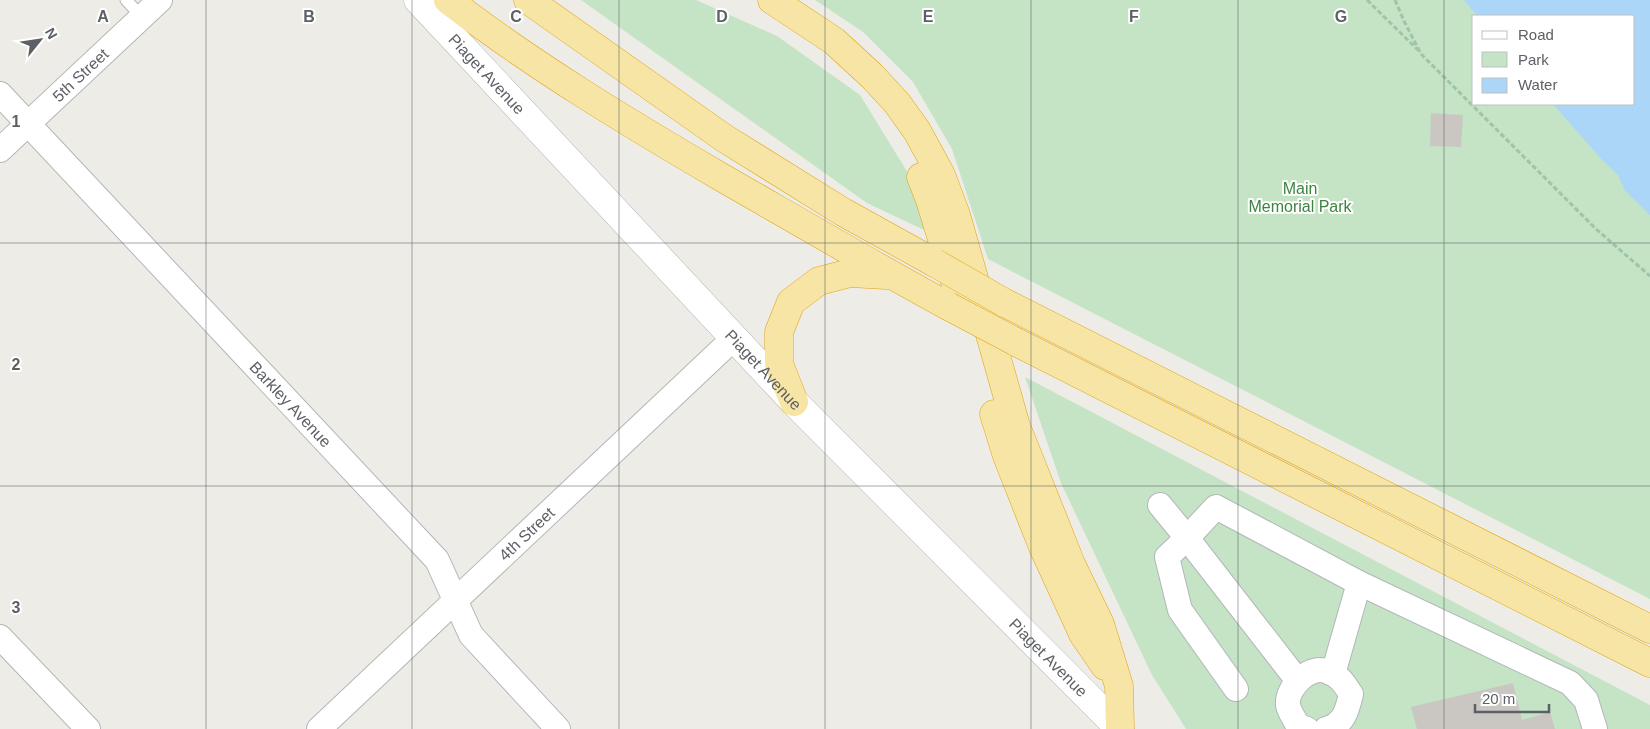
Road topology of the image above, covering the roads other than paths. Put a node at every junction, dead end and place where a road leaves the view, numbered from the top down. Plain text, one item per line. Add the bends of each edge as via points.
1 (126, 0) edge
2 (160, 0) edge
3 (418, 0) edge
4 (448, 0) edge
5 (528, 0) edge
6 (771, 0) edge
7 (142, 17) junction
8 (0, 94) edge
9 (28, 124) junction
10 (0, 150) edge
11 (892, 275) junction
12 (734, 338) junction
13 (794, 402) junction
14 (1160, 505) dead end
15 (1187, 538) junction
16 (1359, 583) junction
17 (456, 602) junction
18 (1650, 628) edge
19 (0, 637) edge
20 (1650, 663) edge
21 (1333, 674) junction
22 (1298, 681) junction
23 (1236, 689) dead end
24 (1301, 728) edge
25 (88, 729) edge
26 (319, 729) edge
27 (558, 729) edge
28 (1120, 729) edge
29 (1326, 729) edge
30 (1595, 729) edge

1 - 7 lane
2 - 7 street, 5th Street
3 - 12 street, Piaget Avenue
4 - 11 highway via 492,34 627,122
5 - 18 highway, bridge via 724,138 844,212 1005,303
6 - 28 highway via 834,41 872,76 917,131 940,175 956,215 1016,426 1071,564 1100,624 1119,686
7 - 9 street, 5th Street
8 - 9 street, Barkley Avenue
9 - 10 street, 5th Street
9 - 17 street, Barkley Avenue via 437,560
11 - 13 highway via 850,273 819,281 791,302 779,332 779,364
11 - 20 highway, bridge via 1016,342
12 - 13 street, Piaget Avenue
12 - 17 street, 4th Street
13 - 28 street, Piaget Avenue
14 - 15 street
15 - 16 street via 1216,507
15 - 22 street
15 - 23 street via 1168,557 1180,610
16 - 21 street
16 - 30 street via 1570,683 1586,700
17 - 26 street, 4th Street
17 - 27 street, Barkley Avenue via 471,635
19 - 25 street
21 - 22 street via 1324,670 1308,673
21 - 29 street via 1341,679 1350,694 1347,713 1334,727
22 - 24 street via 1293,685 1288,705

